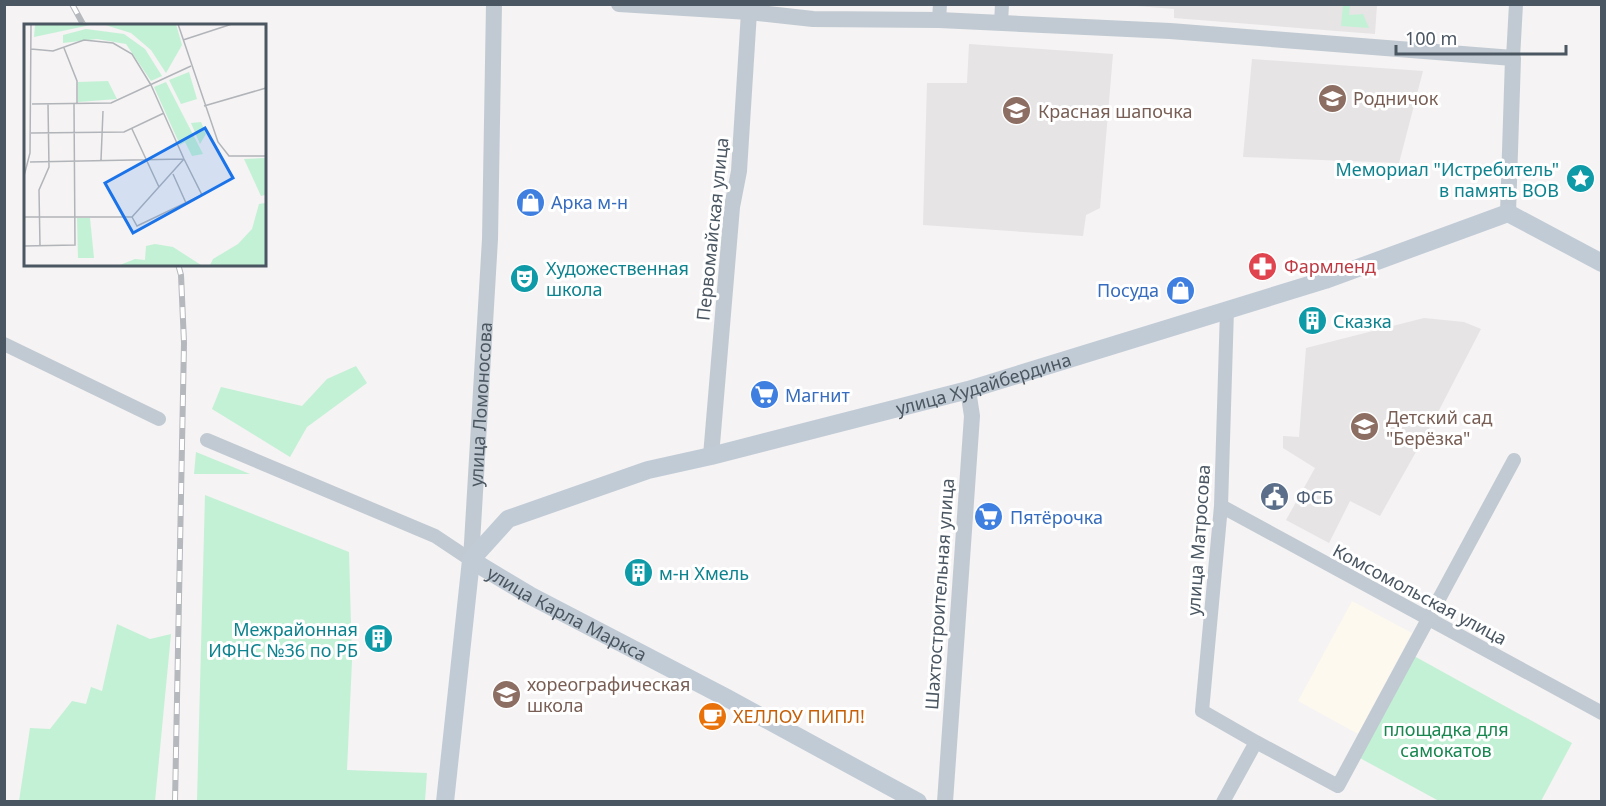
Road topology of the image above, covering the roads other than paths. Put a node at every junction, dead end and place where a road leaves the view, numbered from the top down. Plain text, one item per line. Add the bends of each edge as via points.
1 (494, 4) edge
2 (619, 4) edge
3 (1002, 4) edge
4 (1516, 4) edge
5 (749, 8) edge
6 (940, 12) edge
7 (1001, 23) junction
8 (1513, 58) junction
9 (1508, 213) junction
10 (1602, 263) edge
11 (1227, 309) junction
12 (4, 344) edge
13 (968, 390) junction
14 (159, 419) dead end
15 (207, 440) dead end
16 (711, 456) junction
17 (1515, 460) dead end
18 (1221, 506) junction
19 (471, 560) junction
20 (1429, 619) junction
21 (1602, 712) edge
22 (1256, 742) junction
23 (445, 801) edge
24 (918, 801) edge
25 (945, 801) edge
26 (1223, 801) edge

1 - 19 street, улица Ломоносова via 490,239
2 - 5 street
3 - 7 street
4 - 8 street
5 - 6 street via 813,19
5 - 16 street, Первомайская улица via 739,171 732,207
6 - 7 street
7 - 8 street via 1170,31
8 - 9 street
9 - 10 main road
9 - 11 main road, улица Худайбердина via 1325,280
11 - 13 main road, улица Худайбердина
11 - 18 street, улица Матросова
12 - 14 street
13 - 16 main road, улица Худайбердина
13 - 25 street, Шахтостроительная улица via 972,416
15 - 19 street, улица Карла Маркса via 435,536
16 - 19 main road, улица Худайбердина via 648,470 508,519
17 - 20 street
18 - 20 street, Комсомольская улица
18 - 22 street, улица Матросова via 1202,711
19 - 23 main road, улица Ломоносова
19 - 24 main road, улица Карла Маркса via 531,596
20 - 21 street, Комсомольская улица
20 - 22 street, улица Матросова via 1338,786
22 - 26 street

